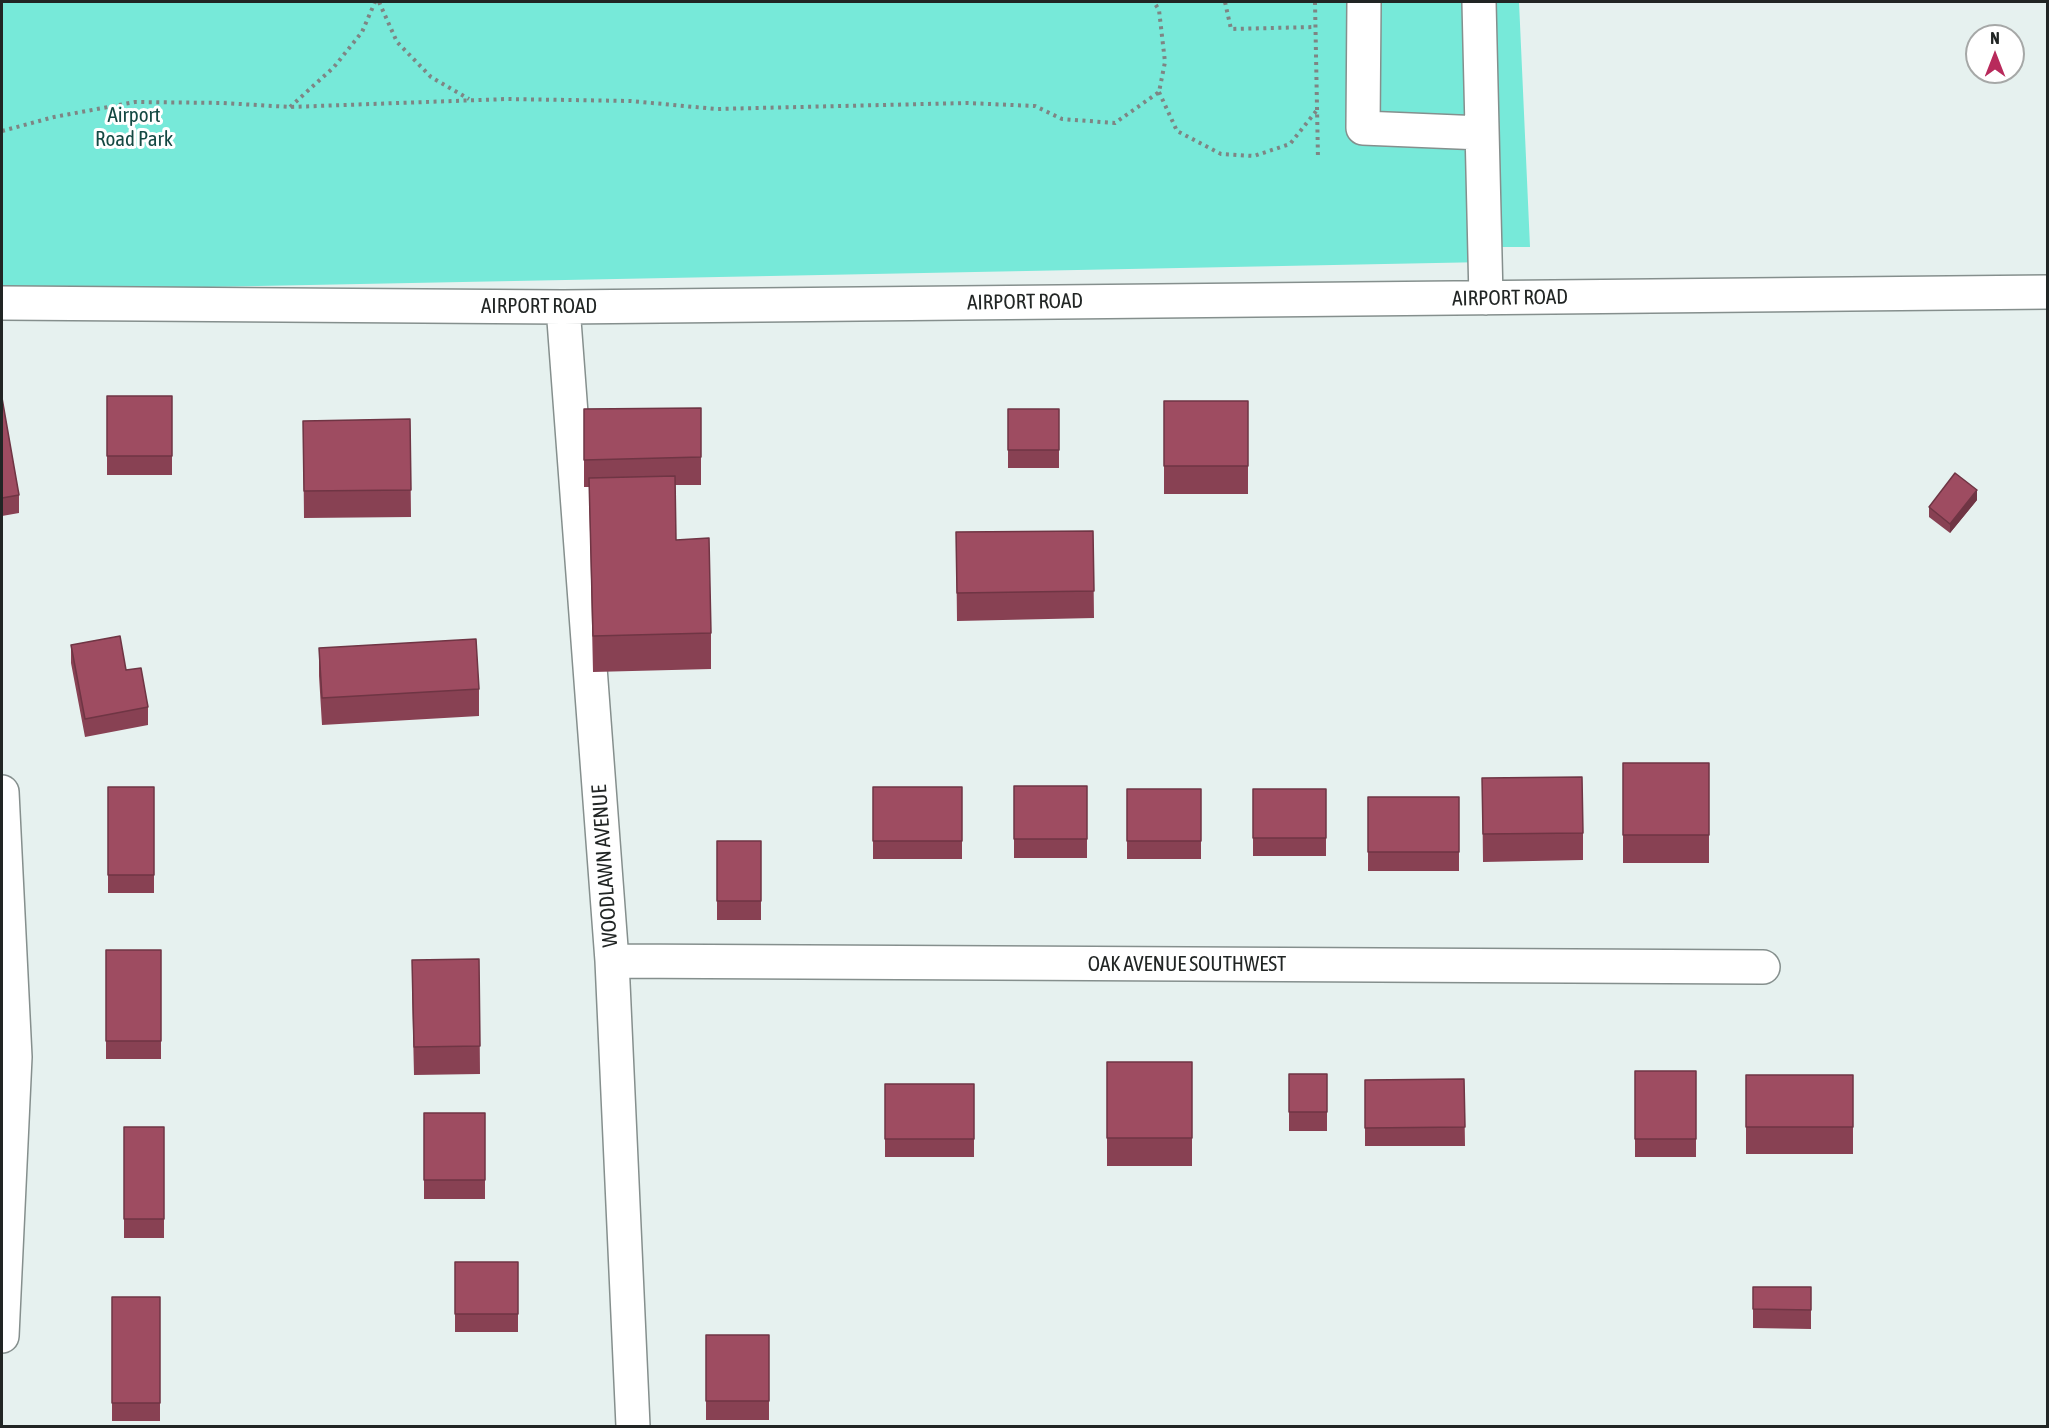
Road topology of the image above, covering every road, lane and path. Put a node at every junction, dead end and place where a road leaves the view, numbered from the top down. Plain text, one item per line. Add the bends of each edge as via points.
1 (377, 2) edge
2 (1154, 2) edge
3 (1225, 2) edge
4 (1315, 2) edge
5 (1364, 2) edge
6 (1479, 2) edge
7 (1315, 27) junction
8 (1159, 92) junction
9 (471, 101) junction
10 (290, 107) junction
11 (1317, 110) junction
12 (2, 131) edge
13 (1482, 134) junction
14 (1318, 159) dead end
15 (2048, 292) edge
16 (1486, 298) junction
17 (2, 303) edge
18 (563, 307) junction
19 (2, 792) edge
20 (612, 961) junction
21 (1763, 967) dead end
22 (2, 1336) edge
23 (633, 1426) edge

1 - 9 path via 397,42 430,78
1 - 10 path via 362,32 334,67
2 - 8 path via 1159,10 1165,62
3 - 7 path via 1231,29
4 - 7 path
5 - 13 street via 1363,128
6 - 13 street
7 - 11 path
8 - 9 path via 1115,123 1062,119 1035,106 968,103 716,109 631,101
8 - 11 path via 1178,131 1221,154 1254,156 1290,144
9 - 10 path
10 - 12 path via 135,102
11 - 14 path
13 - 16 street
15 - 16 street, AIRPORT ROAD
16 - 18 street, AIRPORT ROAD
17 - 18 street, AIRPORT ROAD
18 - 20 street, WOODLAWN AVENUE
19 - 22 street via 15,1057
20 - 21 street, OAK AVENUE SOUTHWEST
20 - 23 street, WOODLAWN AVENUE

